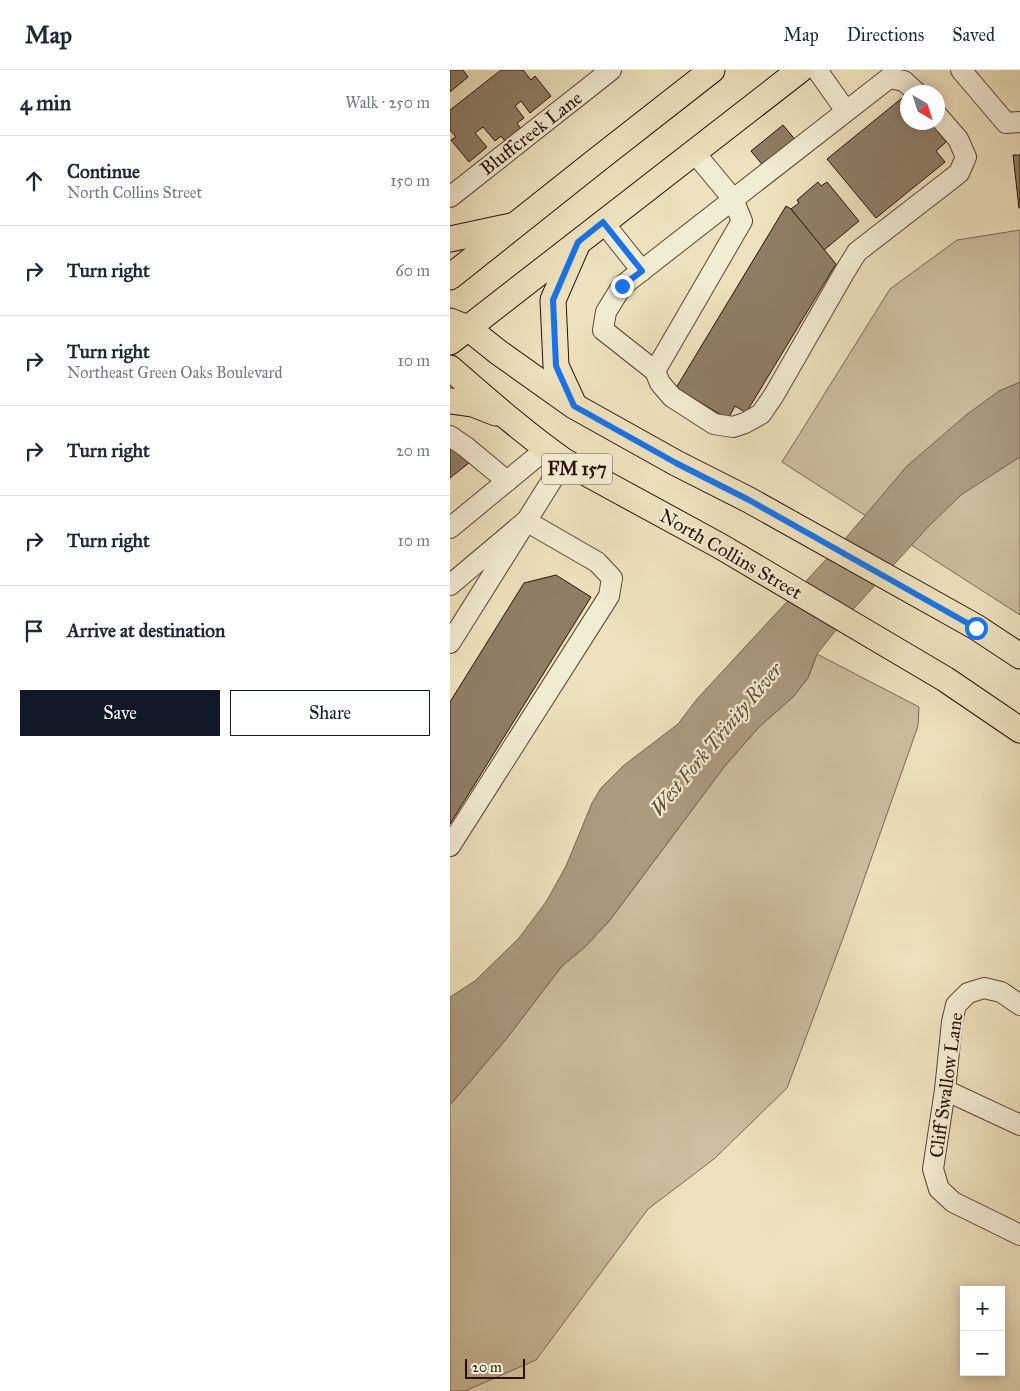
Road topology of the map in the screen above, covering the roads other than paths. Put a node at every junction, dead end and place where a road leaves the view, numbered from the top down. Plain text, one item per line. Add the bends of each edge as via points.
1 (611, 70) edge
2 (712, 70) edge
3 (800, 70) edge
4 (817, 70) edge
5 (961, 70) edge
6 (908, 85) edge
7 (846, 111) junction
8 (1020, 122) edge
9 (945, 124) edge
10 (694, 152) junction
11 (450, 197) edge
12 (733, 199) junction
13 (603, 222) junction
14 (516, 225) junction
15 (450, 239) edge
16 (578, 242) junction
17 (642, 271) junction
18 (450, 277) edge
19 (456, 330) edge
20 (450, 368) edge
21 (655, 371) junction
22 (450, 401) edge
23 (574, 406) junction
24 (505, 416) junction
25 (450, 436) edge
26 (555, 455) junction
27 (508, 481) junction
28 (526, 521) junction
29 (450, 528) edge
30 (450, 585) edge
31 (450, 643) edge
32 (1020, 656) edge
33 (1020, 730) edge
34 (450, 846) edge
35 (1020, 1005) edge
36 (945, 1090) junction
37 (1020, 1125) edge
38 (1020, 1235) edge

1 - 11 street, Bluffcreek Lane
2 - 14 main road
3 - 10 main road
4 - 7 street
5 - 8 street via 1006,123
6 - 7 street via 888,78
7 - 12 street
9 - 21 street via 958,139 966,157 959,174 857,252 761,414 733,427 714,424 672,397
10 - 12 street
10 - 13 main road
12 - 17 street
12 - 21 street via 742,221
13 - 16 main road
13 - 17 street
14 - 15 main road
14 - 18 main road
16 - 19 main road
16 - 23 main road via 553,300 556,366
17 - 21 street via 622,286 606,312 604,330
19 - 23 main road, FM 157 via 498,352
20 - 24 main road, North Collins Street / FM 157
22 - 24 main road via 473,404
23 - 32 main road, FM 157 via 749,500
24 - 26 main road, North Collins Street / FM 157
25 - 27 street
26 - 27 street
26 - 28 street
26 - 33 main road, North Collins Street / FM 157 via 720,546 945,679
27 - 29 street
28 - 30 street
28 - 31 street
28 - 34 street via 596,562 612,578 609,596
35 - 36 street, Cliff Swallow Lane via 1001,992 984,988 968,993 956,1005
36 - 37 street
36 - 38 street, Cliff Swallow Lane via 933,1169 939,1189 953,1202

